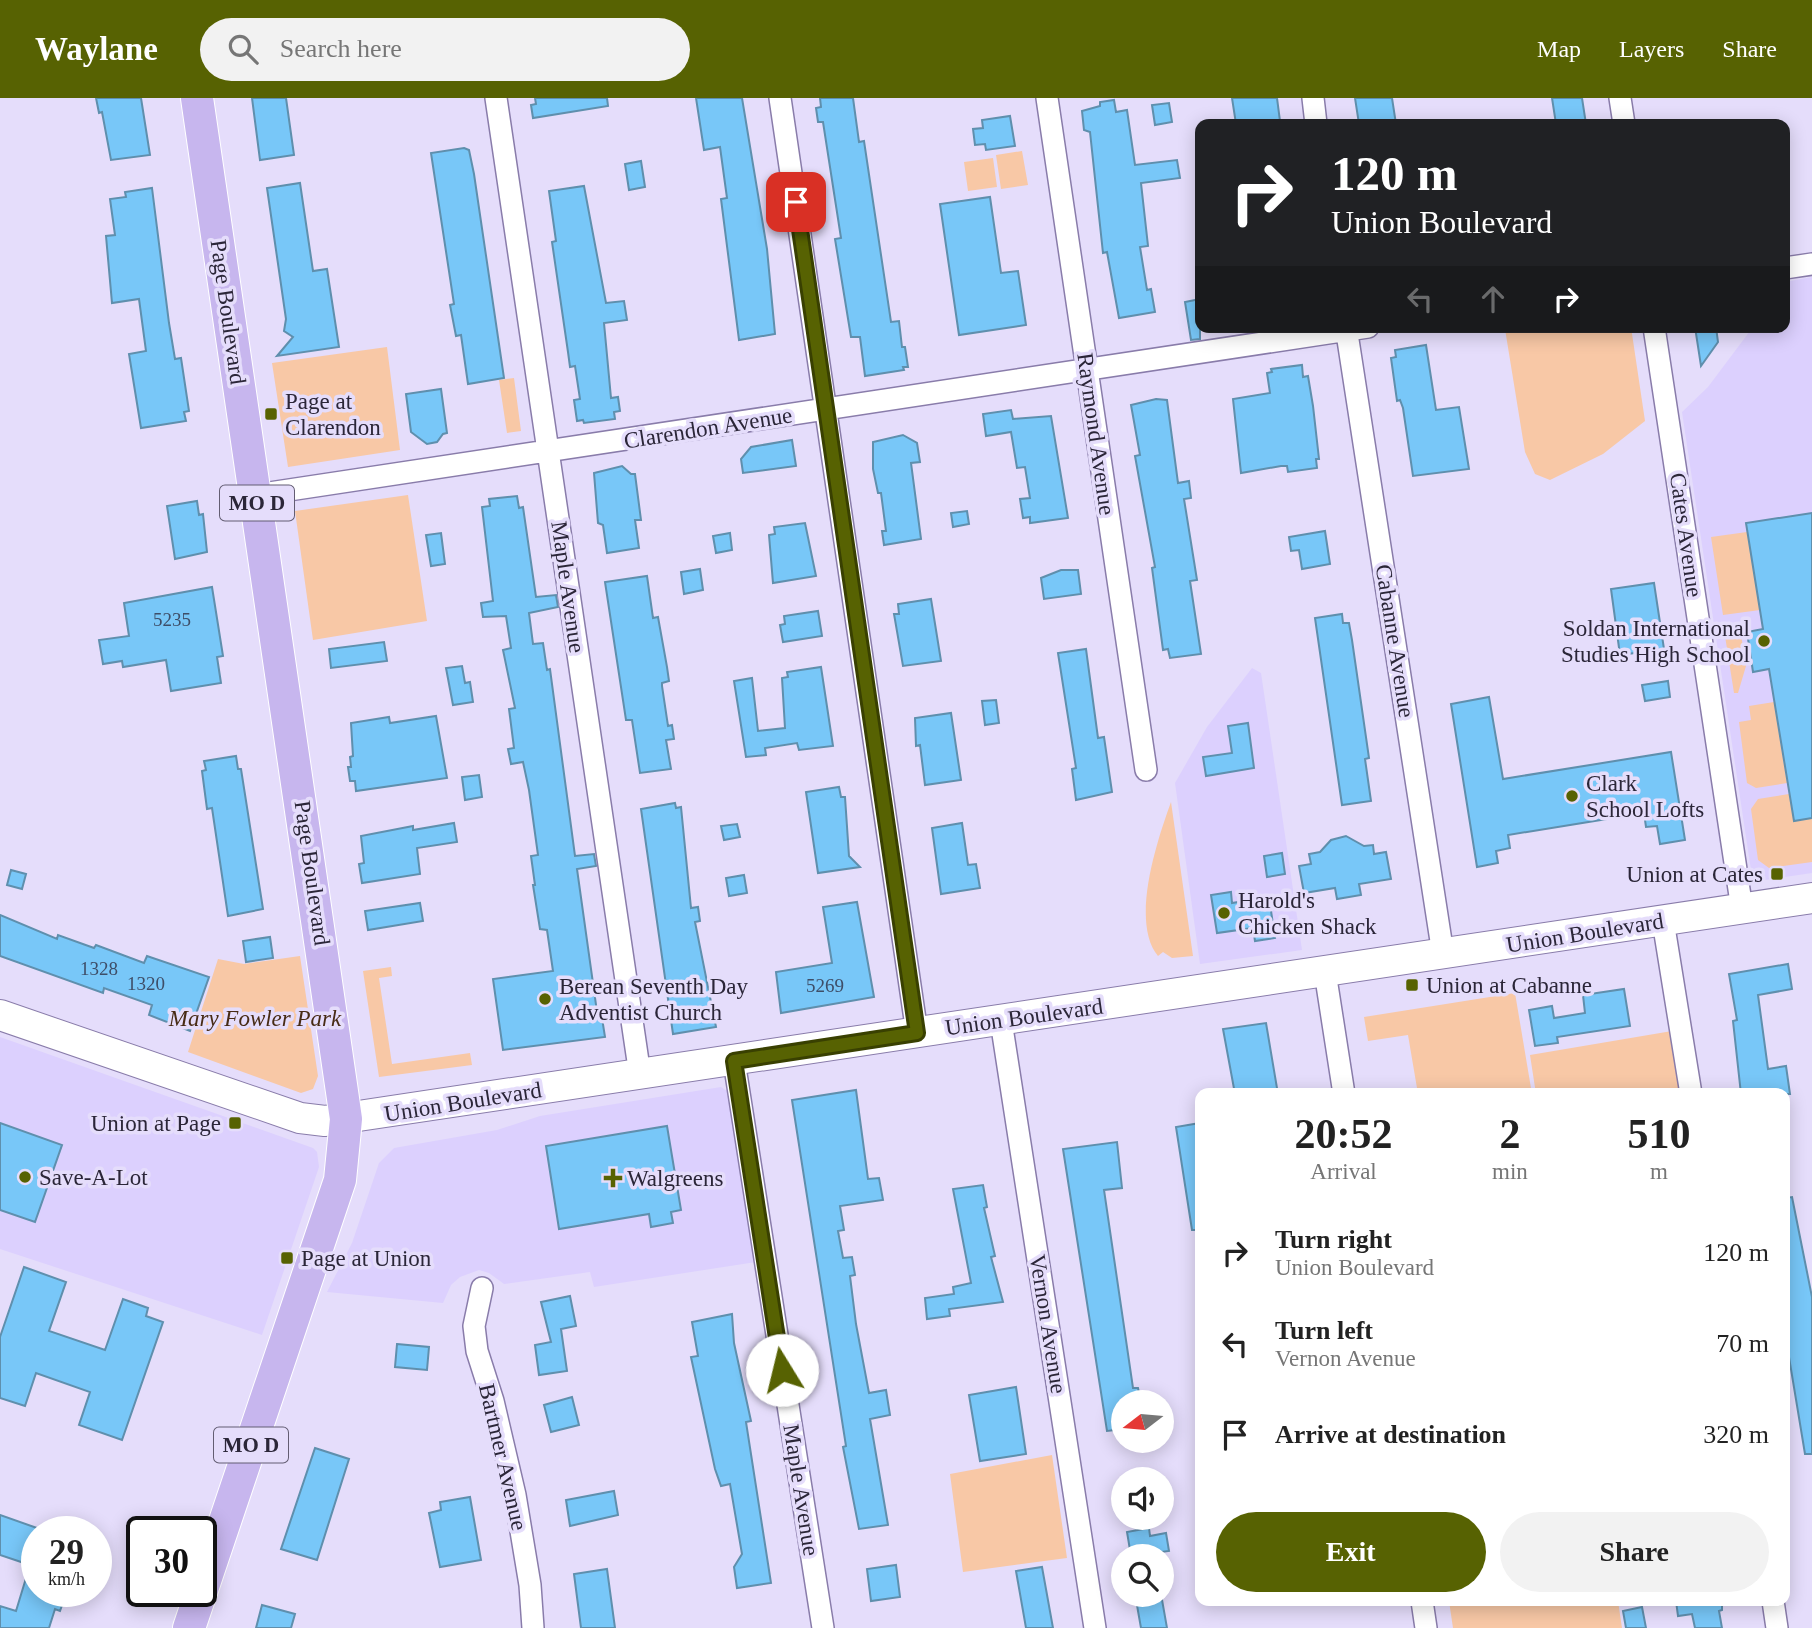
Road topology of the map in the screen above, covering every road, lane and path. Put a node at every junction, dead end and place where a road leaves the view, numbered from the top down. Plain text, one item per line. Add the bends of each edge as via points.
1 (197, 98) edge
2 (496, 98) edge
3 (780, 98) edge
4 (1047, 98) edge
5 (1313, 98) edge
6 (1620, 98) edge
7 (1316, 119) edge
8 (1623, 119) edge
9 (1812, 264) edge
10 (1790, 267) edge
11 (1320, 333) edge
12 (1347, 333) edge
13 (1655, 333) edge
14 (1086, 369) junction
15 (827, 409) junction
16 (548, 453) junction
17 (256, 495) junction
18 (1146, 770) dead end
19 (1812, 898) edge
20 (1742, 909) junction
21 (1663, 921) junction
22 (1443, 954) junction
23 (1325, 972) junction
24 (0, 1014) edge
25 (1001, 1021) junction
26 (917, 1033) junction
27 (734, 1061) junction
28 (640, 1075) junction
29 (1343, 1088) edge
30 (1690, 1088) edge
31 (346, 1119) junction
32 (482, 1288) dead end
33 (1423, 1606) edge
34 (1774, 1606) edge
35 (189, 1628) edge
36 (533, 1628) edge
37 (823, 1628) edge
38 (1095, 1628) edge
39 (1426, 1628) edge
40 (1777, 1628) edge

1 - 17 main road, Page Boulevard / MO D
2 - 16 street, Maple Avenue
3 - 15 street
4 - 14 street, Raymond Avenue
5 - 7 street
6 - 8 street
9 - 10 street
11 - 14 street, Clarendon Avenue
12 - 22 street, Cabanne Avenue
13 - 20 street, Cates Avenue
14 - 15 street, Clarendon Avenue
14 - 18 street, Raymond Avenue
15 - 16 street, Clarendon Avenue
15 - 26 street
16 - 17 street, Clarendon Avenue
16 - 28 street, Maple Avenue
17 - 31 main road, Page Boulevard / MO D
19 - 20 main road, Union Boulevard
20 - 21 main road, Union Boulevard
21 - 22 main road, Union Boulevard
21 - 30 street
22 - 23 main road, Union Boulevard
23 - 25 main road, Union Boulevard
23 - 29 street
24 - 31 main road, Union Boulevard via 299,1118
25 - 26 main road, Union Boulevard
25 - 38 street, Vernon Avenue
26 - 27 main road, Union Boulevard
27 - 28 main road, Union Boulevard
27 - 37 street, Maple Avenue
28 - 31 main road, Union Boulevard
31 - 35 main road, Page Boulevard / MO D via 340,1180
32 - 36 street, Bartmer Avenue via 474,1326 477,1351 515,1494
33 - 39 street
34 - 40 street

